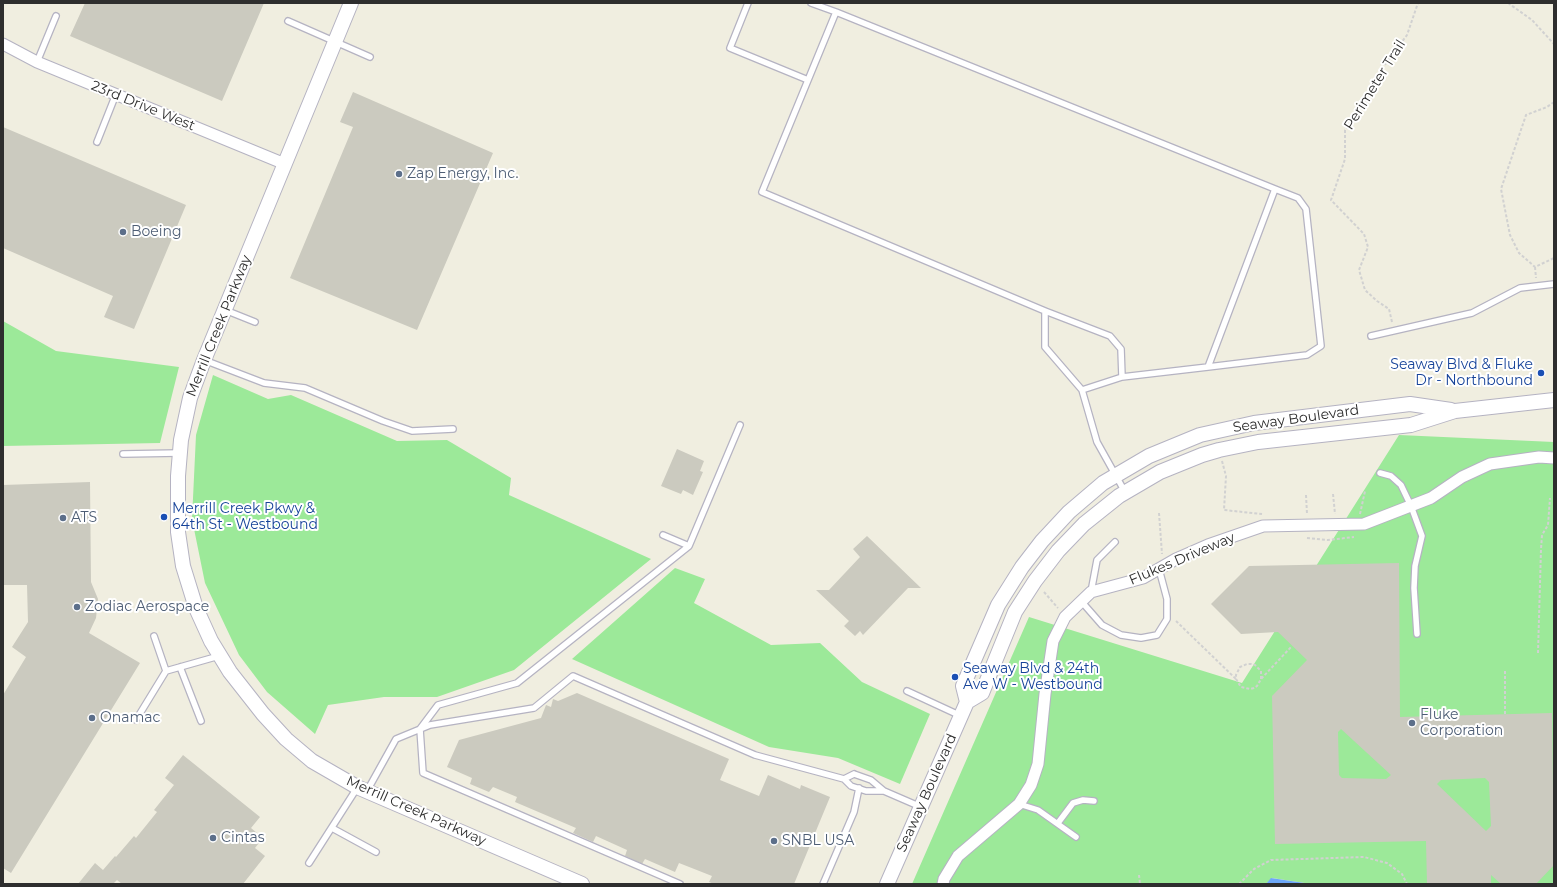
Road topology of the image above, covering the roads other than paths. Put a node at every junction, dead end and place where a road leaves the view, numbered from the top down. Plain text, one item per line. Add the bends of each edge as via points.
1 (351, 3) edge
2 (748, 3) edge
3 (811, 3) edge
4 (836, 12) junction
5 (56, 16) dead end
6 (288, 21) dead end
7 (335, 42) junction
8 (3, 44) edge
9 (370, 56) dead end
10 (37, 62) junction
11 (808, 80) junction
12 (116, 94) junction
13 (97, 142) dead end
14 (285, 164) junction
15 (1275, 189) junction
16 (1554, 284) edge
17 (225, 310) junction
18 (1045, 311) junction
19 (255, 322) dead end
20 (1372, 336) dead end
21 (204, 360) junction
22 (1208, 367) junction
23 (1122, 377) junction
24 (1082, 390) junction
25 (1554, 400) edge
26 (1455, 411) junction
27 (740, 425) dead end
28 (453, 429) dead end
29 (180, 453) junction
30 (123, 454) dead end
31 (1554, 458) edge
32 (1380, 473) dead end
33 (1116, 476) junction
34 (1125, 492) junction
35 (1411, 506) junction
36 (663, 535) dead end
37 (1115, 542) dead end
38 (689, 546) junction
39 (1163, 567) junction
40 (1091, 592) junction
41 (1081, 601) junction
42 (1417, 634) dead end
43 (154, 636) dead end
44 (220, 656) junction
45 (180, 667) junction
46 (166, 671) junction
47 (907, 691) dead end
48 (968, 702) junction
49 (961, 717) junction
50 (136, 720) dead end
51 (201, 721) dead end
52 (420, 729) junction
53 (844, 779) junction
54 (859, 788) junction
55 (362, 790) junction
56 (884, 791) junction
57 (1094, 801) dead end
58 (1019, 804) junction
59 (921, 807) junction
60 (1058, 823) junction
61 (332, 828) junction
62 (1076, 837) dead end
63 (376, 852) dead end
64 (309, 863) dead end
65 (582, 884) edge
66 (680, 884) edge
67 (823, 884) edge
68 (887, 884) edge
69 (943, 884) edge

1 - 7 street, Merrill Creek Parkway
2 - 11 lane via 730,48
3 - 4 lane
4 - 11 lane
4 - 15 lane
5 - 10 lane
6 - 7 lane
7 - 9 lane
7 - 14 street, Merrill Creek Parkway
8 - 10 street, 23rd Drive West
10 - 12 street, 23rd Drive West
11 - 18 lane via 762,192
12 - 13 lane
12 - 14 street, 23rd Drive West
14 - 17 street, Merrill Creek Parkway
15 - 22 lane
15 - 22 lane via 1298,198 1306,210 1321,346 1307,355
16 - 20 lane via 1520,288 1472,313
17 - 19 lane
17 - 21 street, Merrill Creek Parkway
18 - 23 lane via 1110,336 1121,349
18 - 24 lane via 1045,347
21 - 28 lane via 264,383 305,388 412,431
21 - 29 street, Merrill Creek Parkway via 190,398
22 - 23 lane
23 - 24 lane
24 - 33 lane via 1097,442
25 - 26 street, Seaway Boulevard
26 - 33 street, Seaway Boulevard via 1410,404 1254,423 1200,435 1149,456
26 - 34 street, Seaway Boulevard via 1411,425 1258,442 1219,450 1160,472
27 - 38 lane
29 - 30 lane
29 - 44 street, Merrill Creek Parkway via 178,532 184,566 196,608 210,641
31 - 35 street, Flukes Driveway via 1539,457 1490,464 1462,477 1431,498
32 - 35 lane via 1391,476 1401,485
33 - 34 lane
33 - 48 street, Seaway Boulevard via 1103,483 1070,512 1042,541 1022,567 998,605 963,686
34 - 48 street, Seaway Boulevard via 1084,524 1058,551 1035,581 1015,612 982,692
35 - 39 street, Flukes Driveway via 1364,524 1263,526 1208,545
35 - 42 lane via 1422,536 1415,566
36 - 38 lane
37 - 40 lane via 1097,560
38 - 52 lane via 517,683 438,705
39 - 40 street, Flukes Driveway via 1143,578
39 - 41 lane via 1167,619 1157,635 1141,638 1121,635 1102,625
40 - 41 street, Flukes Driveway
41 - 58 street, Flukes Driveway via 1065,617 1053,641 1038,764 1031,785
43 - 46 lane
44 - 45 lane
44 - 55 street, Merrill Creek Parkway via 263,714 286,739 312,761
45 - 46 lane
45 - 51 lane
46 - 50 lane
47 - 49 lane
48 - 49 street, Seaway Boulevard
49 - 59 street, Seaway Boulevard
52 - 53 lane via 430,725 534,708 573,676 754,755
52 - 55 lane via 396,739
52 - 66 lane via 423,773
53 - 54 lane via 851,786
53 - 56 lane via 854,774 871,780
54 - 56 lane via 866,791
54 - 67 lane via 854,812
55 - 61 lane
55 - 65 street, Merrill Creek Parkway
56 - 59 lane
57 - 60 lane via 1083,800 1073,803
58 - 60 lane via 1038,810
58 - 69 street, Flukes Driveway via 958,856
59 - 68 street, Seaway Boulevard
60 - 62 lane
61 - 63 lane
61 - 64 lane

